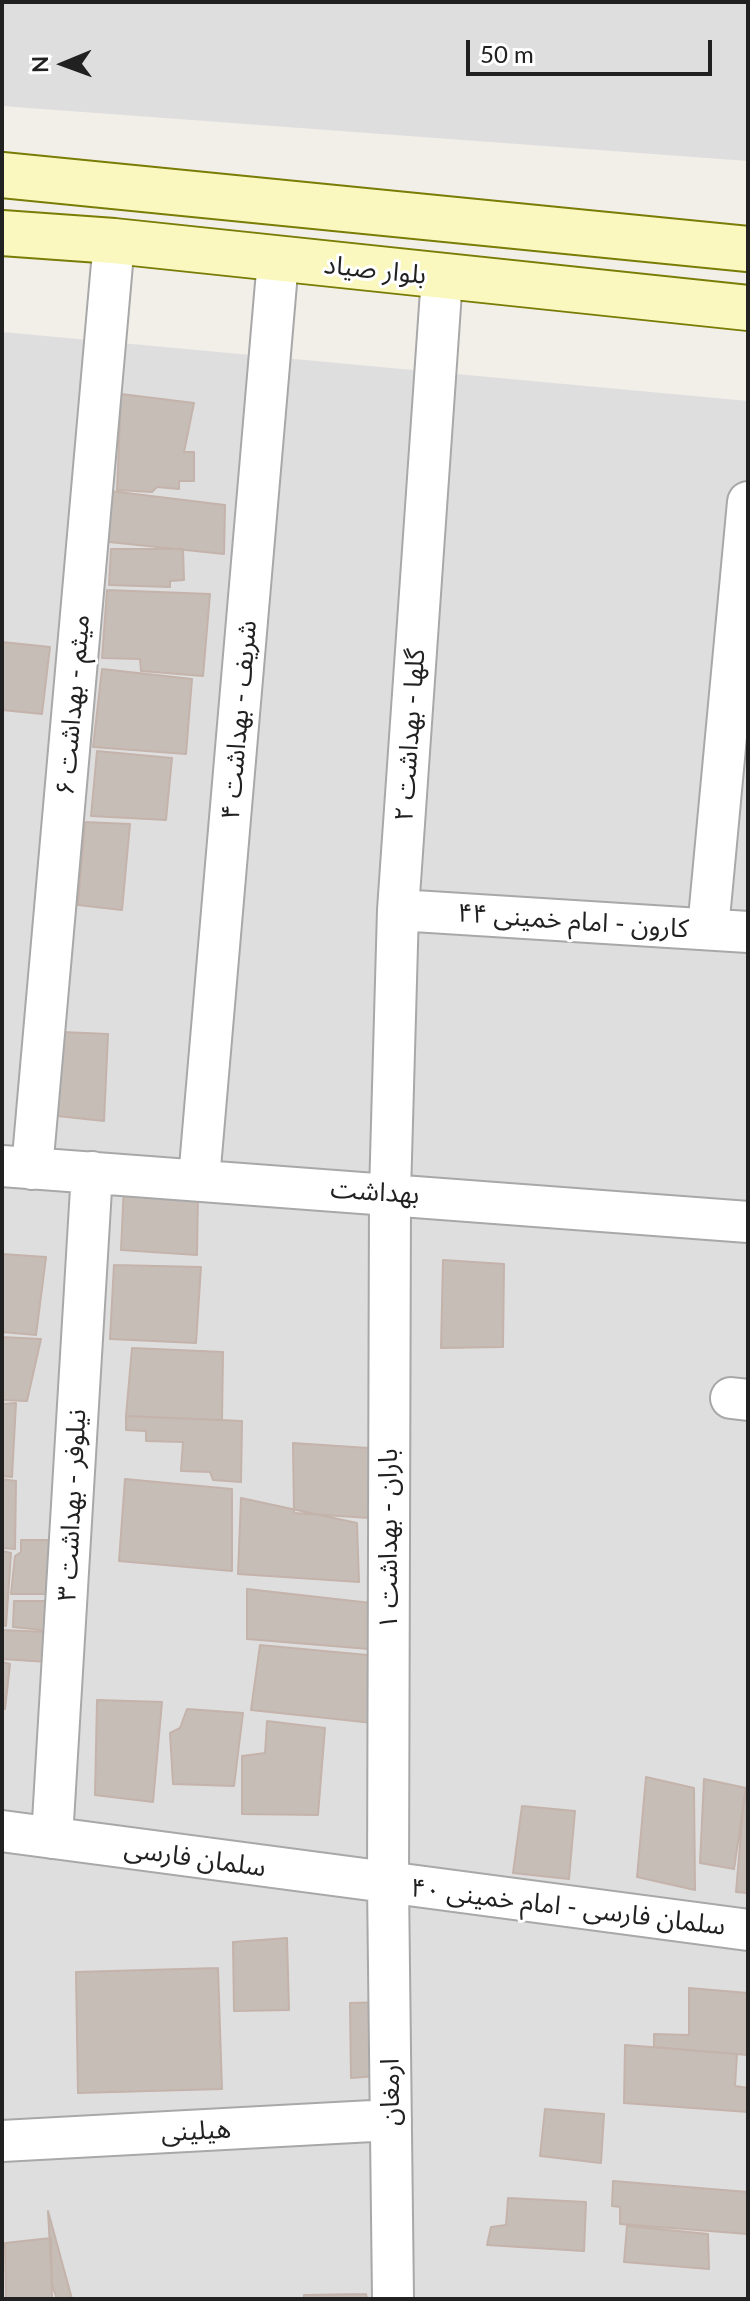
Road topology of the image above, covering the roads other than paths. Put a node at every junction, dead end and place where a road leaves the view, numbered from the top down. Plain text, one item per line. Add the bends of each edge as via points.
1 (2, 175) edge
2 (2, 233) edge
3 (114, 241) junction
4 (732, 247) edge
5 (278, 260) junction
6 (442, 277) junction
7 (729, 306) edge
8 (748, 502) edge
9 (398, 910) junction
10 (708, 929) junction
11 (748, 932) edge
12 (17, 1168) edge
13 (92, 1172) junction
14 (199, 1179) junction
15 (390, 1193) junction
16 (748, 1222) edge
17 (2, 1831) edge
18 (52, 1838) junction
19 (388, 1884) junction
20 (748, 1930) edge
21 (391, 2120) junction
22 (2, 2141) edge
23 (393, 2299) edge

1 - 4 main road
2 - 3 main road, بلوار صیاد
3 - 5 main road, بلوار صیاد
3 - 12 street, میثم - بهداشت ۶
4 - 7 main road
5 - 6 main road, بلوار صیاد
5 - 14 street, شریف - بهداشت ۴
6 - 7 main road, بلوار صیاد
6 - 9 street, گلها - بهداشت ۲
8 - 10 street
9 - 10 street, کارون - امام خمینی ۴۴
9 - 15 street, گلها - بهداشت ۲
10 - 11 street, کارون - امام خمینی ۴۴
12 - 13 street, بهداشت
13 - 14 street, بهداشت
13 - 18 street, نیلوفر - بهداشت ۳
14 - 15 street, بهداشت
15 - 16 street, بهداشت
15 - 19 street, باران - بهداشت ۱
17 - 18 street, سلمان فارسی
18 - 19 street, سلمان فارسی
19 - 20 street, سلمان فارسی - امام خمینی ۴۰
19 - 21 street, ارمغان
21 - 22 street, هیلینی
21 - 23 street, ارمغان

